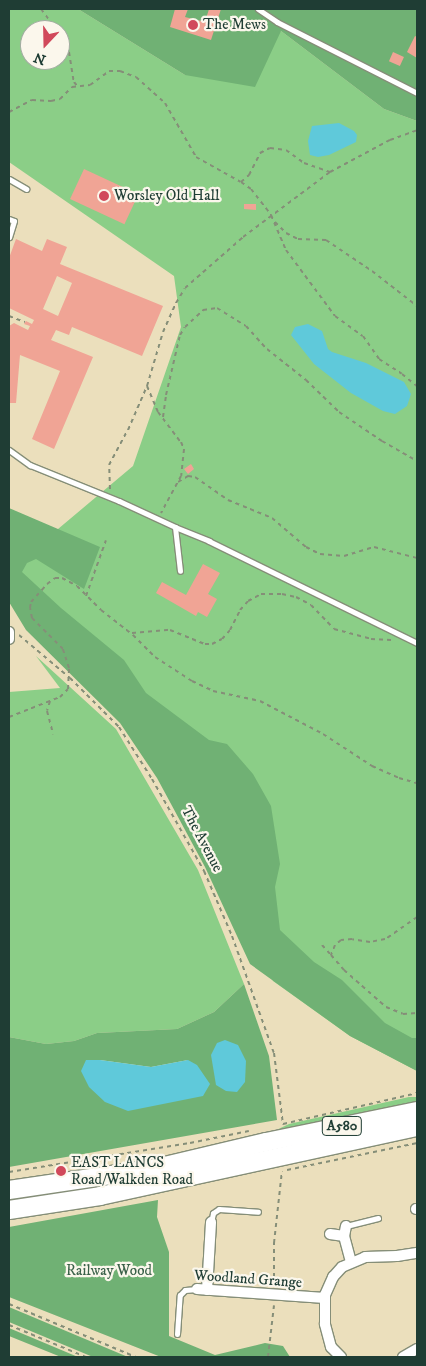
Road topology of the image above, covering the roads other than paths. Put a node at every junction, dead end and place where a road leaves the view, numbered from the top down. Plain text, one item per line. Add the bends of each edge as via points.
1 (258, 9) edge
2 (417, 93) edge
3 (9, 179) edge
4 (26, 189) dead end
5 (9, 219) edge
6 (9, 237) edge
7 (9, 450) edge
8 (175, 528) junction
9 (180, 571) dead end
10 (13, 632) edge
11 (9, 639) edge
12 (417, 643) edge
13 (417, 1111) edge
14 (417, 1126) edge
15 (9, 1190) edge
16 (9, 1201) edge
17 (68, 1201) junction
18 (9, 1210) edge
19 (258, 1212) dead end
20 (378, 1218) dead end
21 (211, 1222) joint
22 (345, 1231) junction
23 (330, 1234) dead end
24 (417, 1253) edge
25 (350, 1262) junction
26 (202, 1289) junction
27 (325, 1298) junction
28 (178, 1334) dead end
29 (417, 1349) edge
30 (341, 1357) edge
31 (403, 1357) edge

1 - 2 lane via 277,22
3 - 4 lane
5 - 6 lane via 14,221
7 - 8 lane via 30,465
8 - 9 lane
8 - 12 lane via 209,541
10 - 11 street
13 - 15 highway, A580 via 152,1169
14 - 17 highway, A580
16 - 17 highway via 41,1197
17 - 18 highway, A580
19 - 21 lane via 219,1209 213,1213
20 - 22 lane
21 - 26 street
22 - 23 street
22 - 25 street
24 - 25 street via 365,1257
25 - 27 street via 333,1277
26 - 27 street, Woodland Grange
26 - 28 lane, Woodland Grange via 185,1290 180,1295
27 - 30 street via 326,1330 331,1347
29 - 31 street

